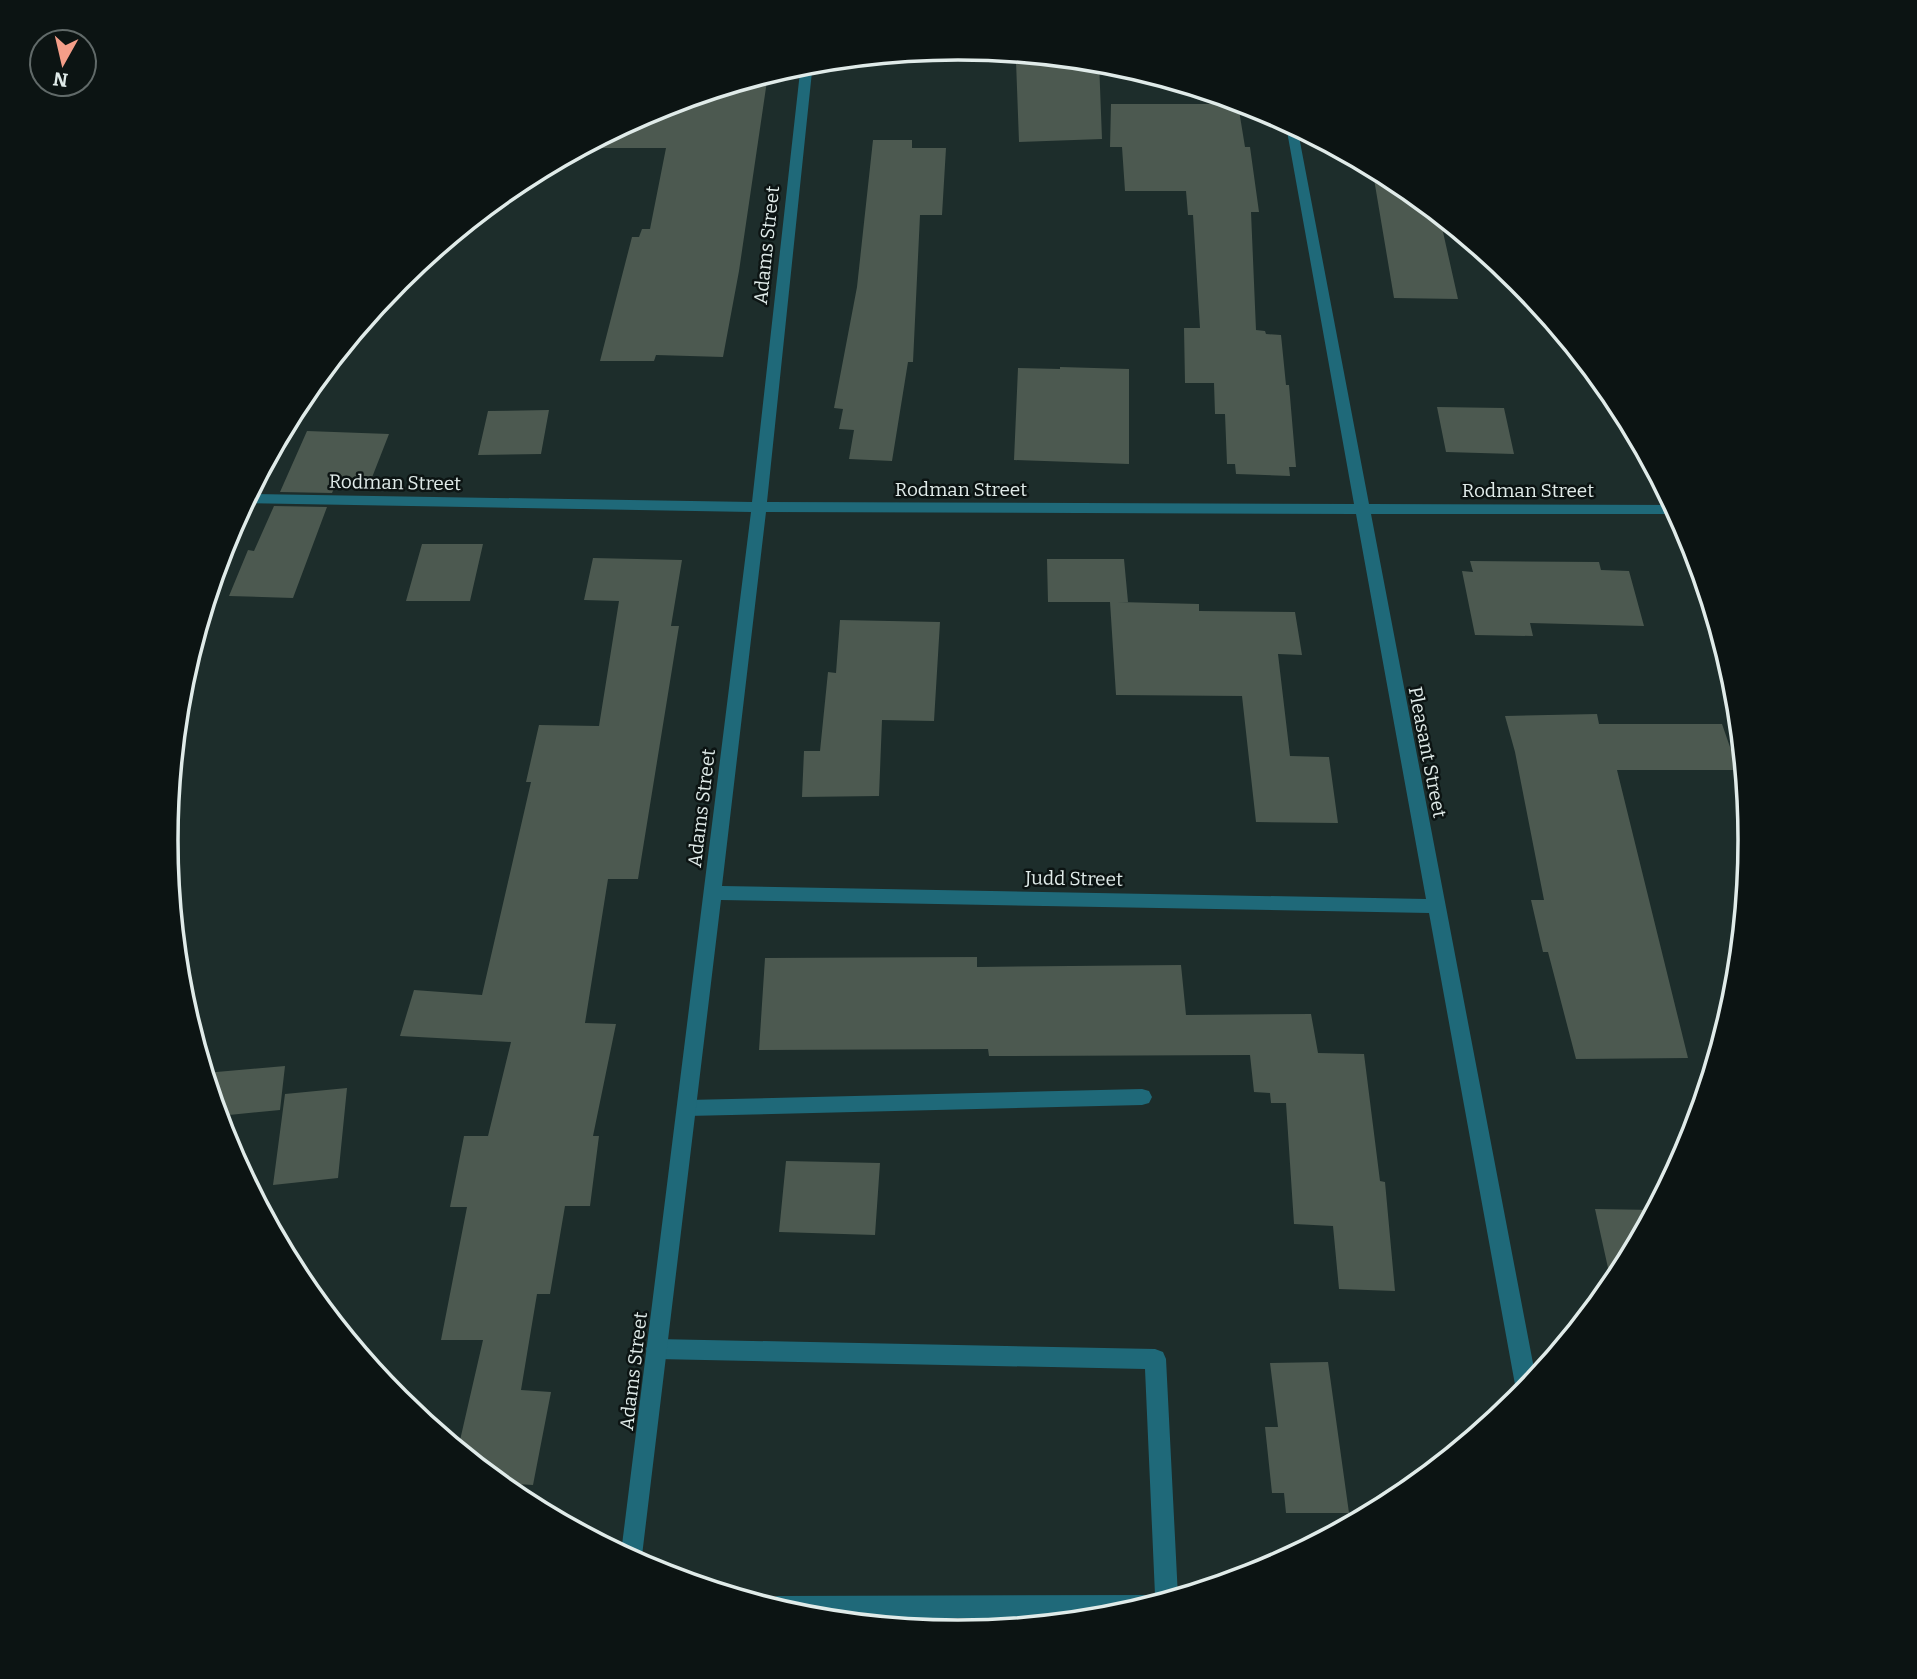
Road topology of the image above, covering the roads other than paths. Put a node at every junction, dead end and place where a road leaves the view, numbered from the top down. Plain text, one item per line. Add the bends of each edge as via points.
1 (806, 74) edge
2 (1292, 135) edge
3 (257, 499) edge
4 (759, 508) junction
5 (1361, 509) junction
6 (1665, 510) edge
7 (712, 893) junction
8 (1435, 906) junction
9 (1142, 1097) dead end
10 (687, 1108) junction
11 (657, 1349) junction
12 (1524, 1376) edge
13 (633, 1548) edge
14 (1167, 1591) edge
15 (1109, 1605) edge
16 (823, 1608) edge

1 - 4 street, Adams Street
2 - 5 street, Pleasant Street
3 - 4 street, Rodman Street
4 - 5 street, Rodman Street
4 - 7 street, Adams Street
5 - 6 street, Rodman Street
5 - 8 street, Pleasant Street
7 - 8 street, Judd Street
7 - 10 street, Adams Street
8 - 12 street, Pleasant Street
9 - 10 street
10 - 11 street, Adams Street
11 - 13 street, Adams Street
11 - 14 street via 1155,1359
15 - 16 street

